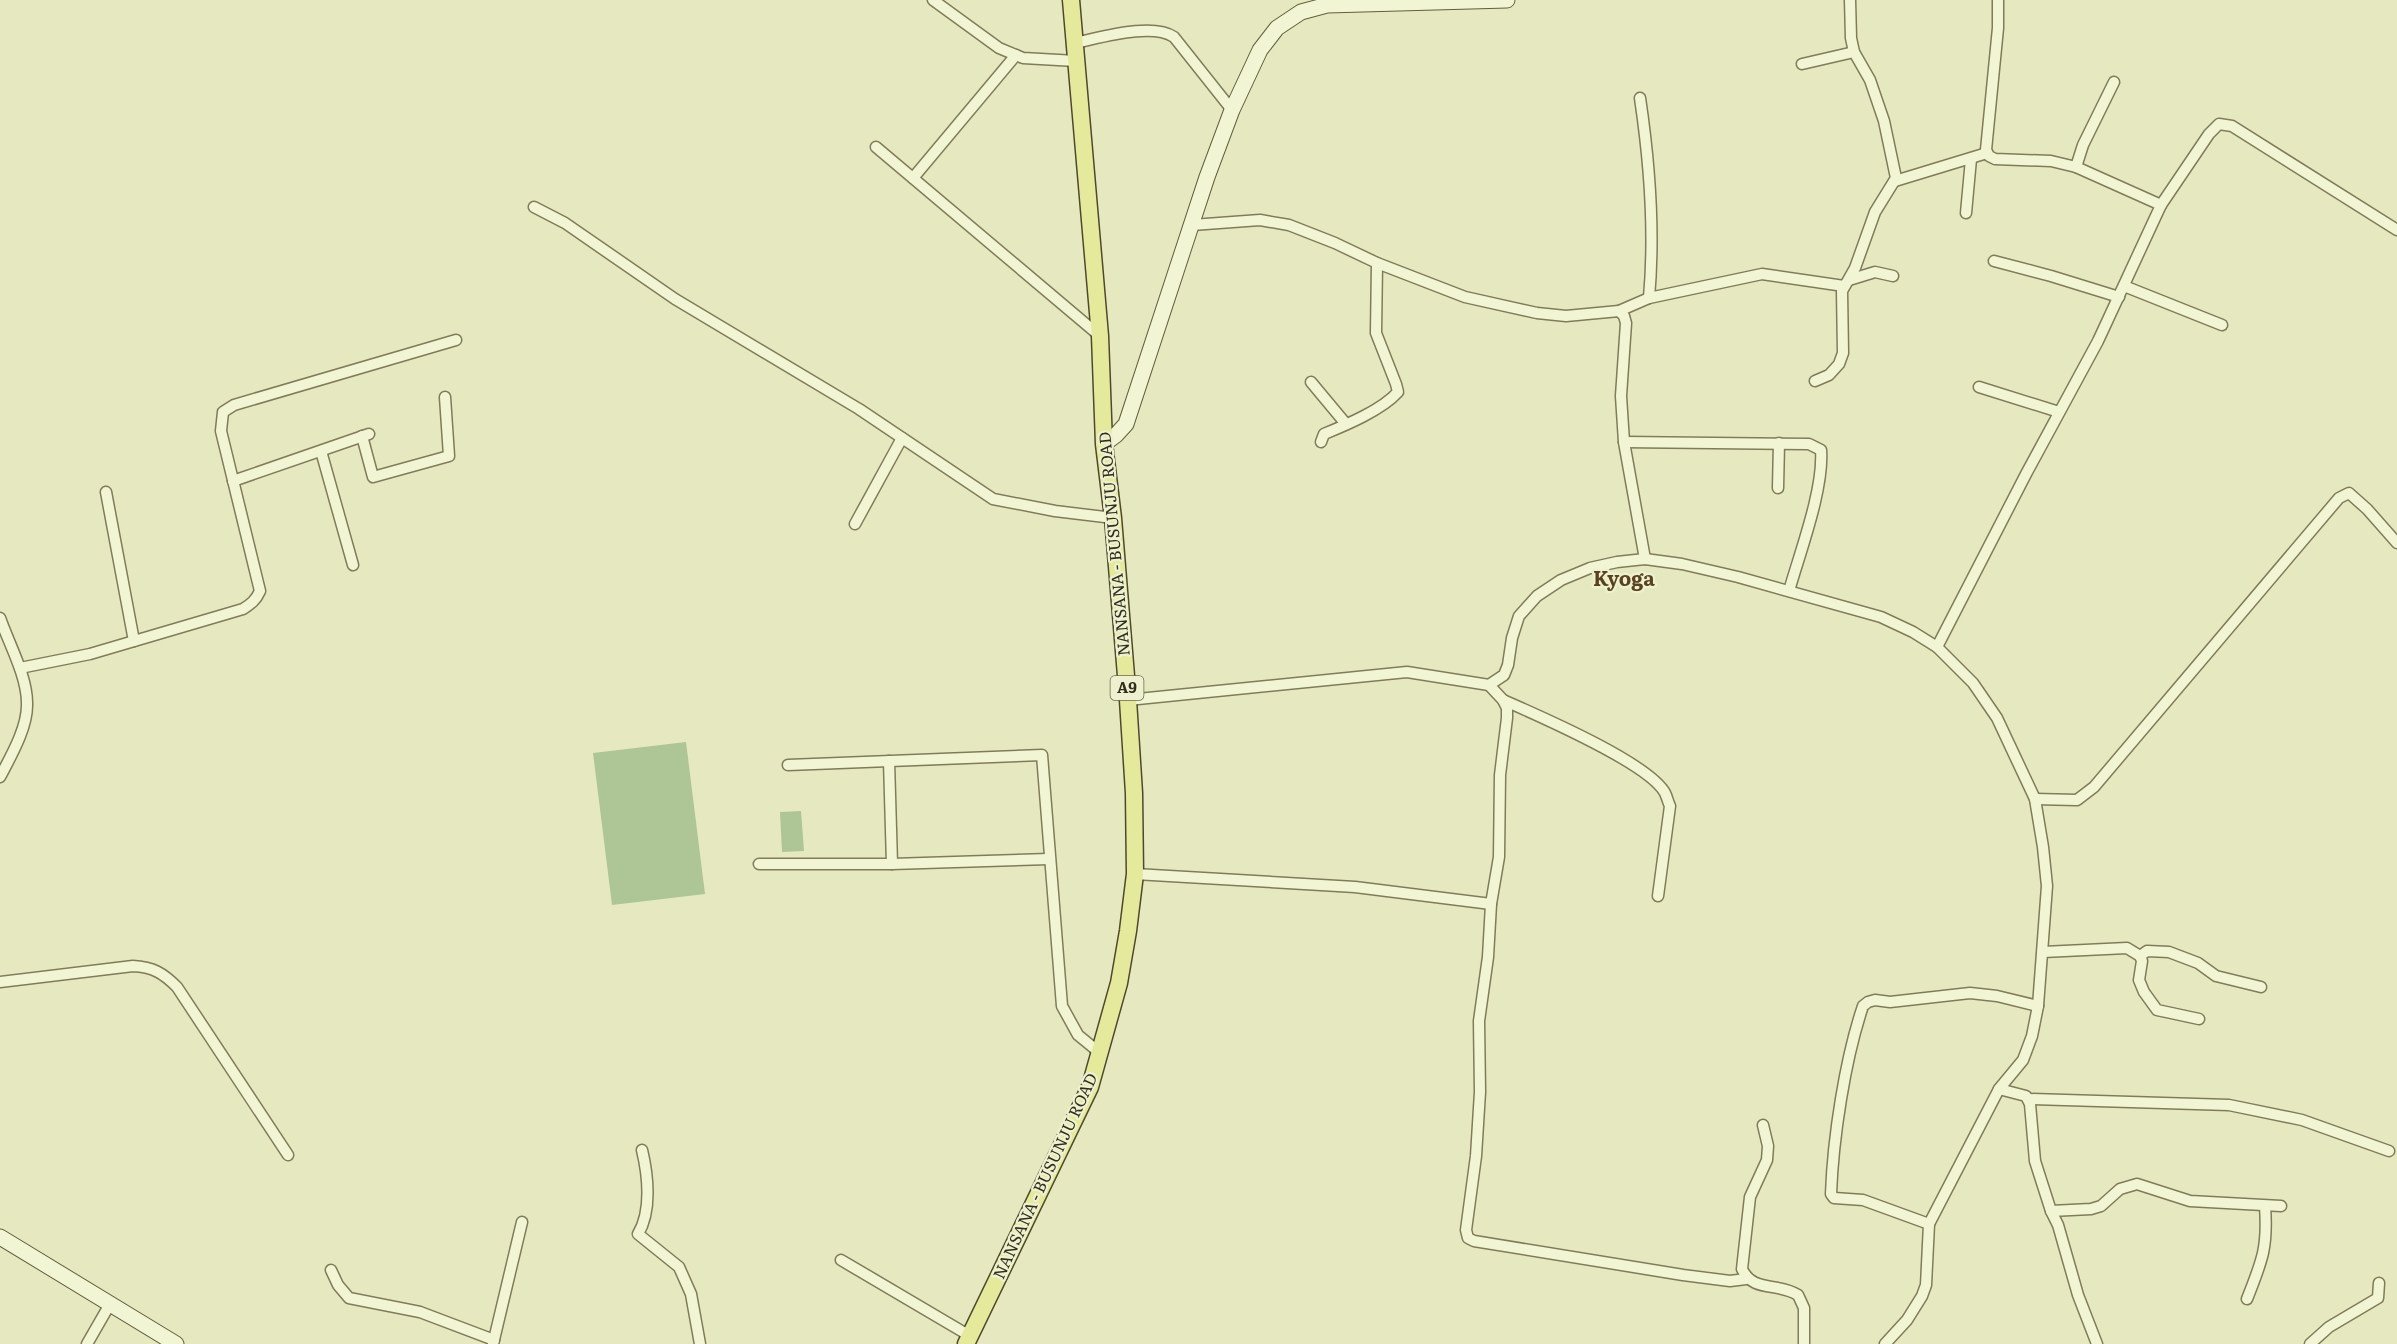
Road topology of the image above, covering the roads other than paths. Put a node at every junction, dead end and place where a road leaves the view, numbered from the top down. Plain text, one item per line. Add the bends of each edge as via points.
1 (933, 0) edge
2 (1071, 0) edge
3 (1507, 0) edge
4 (1850, 0) edge
5 (1998, 0) edge
6 (1490, 1) edge
7 (1074, 43) junction
8 (1854, 52) junction
9 (1016, 55) junction
10 (1076, 61) junction
11 (1802, 64) dead end
12 (2114, 82) dead end
13 (1640, 98) dead end
14 (1232, 110) junction
15 (876, 147) dead end
16 (1987, 153) junction
17 (1971, 159) junction
18 (2076, 167) junction
19 (913, 178) junction
20 (1895, 181) junction
21 (2161, 205) junction
22 (534, 207) dead end
23 (1966, 213) dead end
24 (1192, 225) junction
25 (2397, 230) edge
26 (1994, 261) dead end
27 (1377, 263) junction
28 (1893, 276) dead end
29 (1847, 283) junction
30 (2124, 286) junction
31 (2119, 297) junction
32 (1649, 298) junction
33 (1620, 311) junction
34 (2222, 325) dead end
35 (1100, 336) junction
36 (456, 340) dead end
37 (1815, 381) dead end
38 (1311, 382) dead end
39 (1979, 387) dead end
40 (445, 397) dead end
41 (2059, 412) junction
42 (1346, 424) junction
43 (902, 438) junction
44 (1321, 442) dead end
45 (1624, 442) junction
46 (1779, 443) junction
47 (1104, 444) junction
48 (321, 451) junction
49 (233, 481) junction
50 (1778, 488) dead end
51 (106, 492) dead end
52 (1113, 518) junction
53 (855, 524) dead end
54 (2397, 543) edge
55 (1645, 559) junction
56 (353, 564) dead end
57 (1789, 591) junction
58 (0, 618) edge
59 (134, 641) junction
60 (1937, 647) junction
61 (20, 668) junction
62 (1489, 685) junction
63 (1128, 700) junction
64 (1503, 700) junction
65 (889, 761) junction
66 (788, 765) dead end
67 (0, 777) edge
68 (2035, 799) junction
69 (1049, 859) junction
70 (759, 864) dead end
71 (892, 864) junction
72 (1135, 874) junction
73 (1658, 896) dead end
74 (1491, 904) junction
75 (2043, 952) junction
76 (2140, 956) junction
77 (0, 982) edge
78 (2261, 987) dead end
79 (2038, 1006) junction
80 (2199, 1019) dead end
81 (1100, 1053) junction
82 (1999, 1089) junction
83 (2028, 1099) junction
84 (1763, 1125) dead end
85 (642, 1150) dead end
86 (2389, 1151) dead end
87 (288, 1155) dead end
88 (2265, 1206) junction
89 (2282, 1206) dead end
90 (2051, 1211) junction
91 (522, 1222) dead end
92 (1929, 1224) junction
93 (0, 1237) edge
94 (841, 1260) dead end
95 (331, 1270) dead end
96 (1746, 1279) junction
97 (2379, 1283) dead end
98 (2247, 1299) dead end
99 (110, 1304) junction
100 (968, 1340) edge
101 (494, 1342) edge
102 (87, 1344) edge
103 (176, 1344) edge
104 (700, 1344) edge
105 (1804, 1344) edge
106 (1885, 1344) edge
107 (2097, 1344) edge
108 (2310, 1344) edge

1 - 9 street via 999,48
2 - 7 main road, NANSANA - BUSUNJU ROAD / A9
3 - 6 street
4 - 8 street
5 - 16 street
6 - 14 street via 1327,5 1301,12 1277,28 1260,50
7 - 10 main road, NANSANA - BUSUNJU ROAD / A9
7 - 14 street via 1139,32 1166,32
8 - 11 street
8 - 20 street via 1870,80 1884,121
9 - 10 street
9 - 19 street
10 - 35 main road, NANSANA - BUSUNJU ROAD / A9
12 - 18 street
13 - 32 street via 1653,212
14 - 24 street
15 - 19 street
16 - 17 street
16 - 18 street via 1995,159 2051,161
17 - 20 street
17 - 23 street
18 - 21 street
19 - 35 street
20 - 29 street via 1875,212
21 - 25 street via 2209,134 2219,124 2226,124
21 - 30 street
22 - 43 street
24 - 27 street via 1260,220 1289,225
24 - 47 street via 1126,424
26 - 31 street
27 - 33 street via 1465,297 1502,306 1566,316
27 - 42 street via 1376,333 1398,393
28 - 29 street via 1875,272
29 - 32 street via 1762,274
29 - 37 street via 1841,299 1843,354 1833,371
30 - 31 street
30 - 34 street
31 - 41 street
32 - 33 street
33 - 45 street via 1626,323 1621,396
35 - 47 main road, NANSANA - BUSUNJU ROAD / A9
36 - 49 street via 229,408 223,412 221,431
38 - 42 street
39 - 41 street
40 - 48 street via 449,456 374,477 366,435
41 - 60 street
42 - 44 street via 1324,434
43 - 52 street via 993,499
43 - 53 street
45 - 46 street
45 - 55 street
46 - 50 street
46 - 57 street via 1809,444 1821,450 1822,459
47 - 52 main road, NANSANA - BUSUNJU ROAD / A9
48 - 49 street
48 - 56 street
49 - 59 street via 260,591 257,598 243,609
51 - 59 street
52 - 63 main road, NANSANA - BUSUNJU ROAD / A9
54 - 68 street via 2349,494 2339,498 2094,787 2077,800
55 - 57 street via 1682,564
55 - 62 street via 1590,568 1537,596 1519,616 1504,675
57 - 60 street via 1881,617
58 - 61 street
59 - 61 street
60 - 68 street via 1973,683 1997,718
61 - 67 street via 27,703 23,727
62 - 63 street via 1407,672
62 - 64 street
63 - 72 main road, NANSANA - BUSUNJU ROAD / A9
64 - 73 street via 1568,729 1654,780 1665,792 1670,806
64 - 74 street via 1507,718 1500,775 1499,857
65 - 66 street
65 - 69 street via 1042,755
65 - 71 street
68 - 75 street via 2047,886
69 - 71 street
69 - 81 street via 1062,1006 1078,1035
70 - 71 street
72 - 74 street via 1355,887
72 - 81 main road, NANSANA - BUSUNJU ROAD / A9 via 1119,983
74 - 96 street via 1479,1021 1480,1092 1467,1238 1683,1275 1730,1281
75 - 76 street via 2127,948
75 - 79 street
76 - 78 street via 2146,951 2169,952 2198,963 2216,976
76 - 80 street via 2139,980 2151,1005 2157,1010
77 - 87 street via 133,966 165,974
79 - 82 street via 2023,1060
79 - 92 street via 1970,993 1890,1002 1875,1000 1863,1006 1846,1075 1831,1194 1834,1198 1863,1200
81 - 100 main road, NANSANA - BUSUNJU ROAD / A9 via 1090,1087
82 - 83 street
82 - 92 street
83 - 86 street via 2229,1105 2302,1120
83 - 90 street via 2035,1161
84 - 96 street via 1767,1160 1750,1197 1742,1269
85 - 104 street via 647,1206 645,1223 638,1234 680,1267 691,1294
88 - 89 street
88 - 90 street via 2190,1201 2138,1184 2120,1190 2101,1206
88 - 98 street via 2264,1255
90 - 107 street
91 - 101 street
92 - 106 street via 1922,1296
93 - 99 street
94 - 100 street
95 - 101 street via 349,1298 420,1312
96 - 105 street via 1798,1295 1803,1308
97 - 108 street via 2379,1298 2329,1327
99 - 102 street
99 - 103 street

